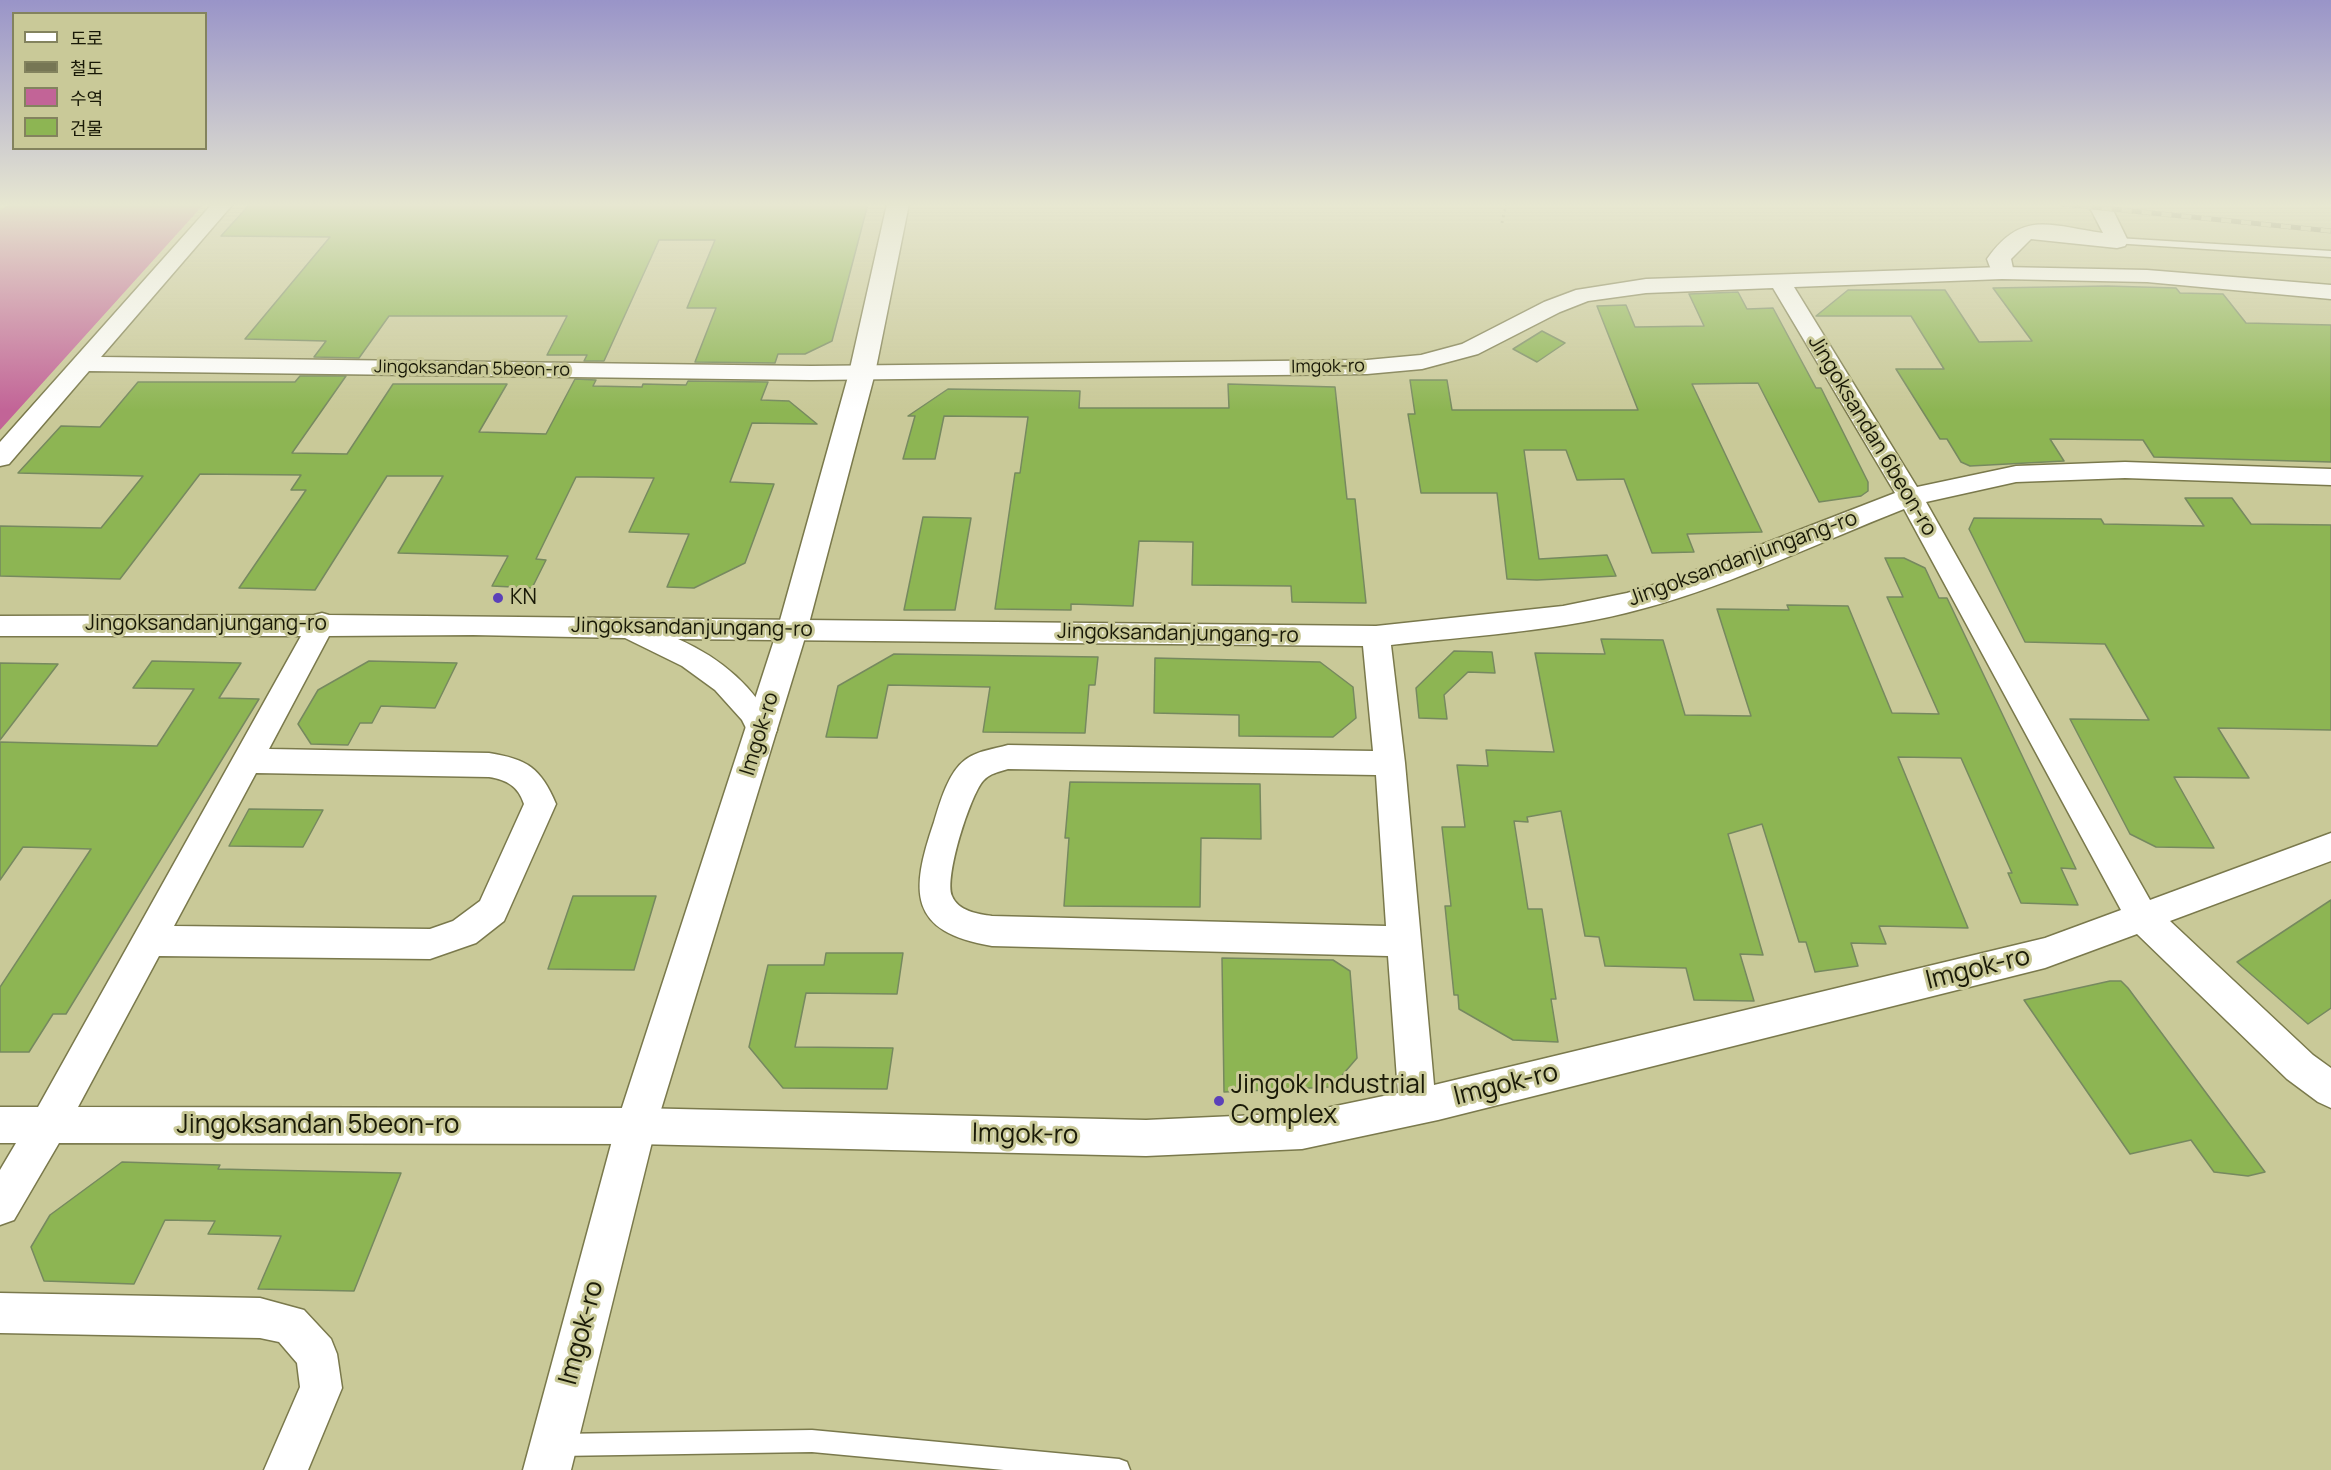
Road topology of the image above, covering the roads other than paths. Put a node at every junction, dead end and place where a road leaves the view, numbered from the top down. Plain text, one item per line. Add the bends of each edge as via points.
1 (163, 273) edge
2 (883, 273) edge
3 (2002, 273) joint
4 (1780, 282) junction
5 (2331, 291) edge
6 (82, 364) junction
7 (862, 373) junction
8 (0, 458) edge
9 (2331, 477) edge
10 (1910, 496) junction
11 (322, 623) junction
12 (0, 626) edge
13 (616, 626) junction
14 (792, 631) junction
15 (1376, 636) junction
16 (762, 730) junction
17 (246, 761) junction
18 (1390, 763) junction
19 (2331, 847) edge
20 (2142, 916) junction
21 (147, 941) junction
22 (1404, 941) junction
23 (2331, 1090) edge
24 (1417, 1107) junction
25 (0, 1125) edge
26 (48, 1126) junction
27 (636, 1126) junction
28 (0, 1206) edge
29 (0, 1313) edge
30 (550, 1457) edge
31 (286, 1470) edge
32 (1119, 1470) edge

1 - 6 street
2 - 7 main road, Imgok-ro
3 - 4 street
3 - 5 street via 2147,276
4 - 7 street, Imgok-ro via 1646,286 1584,296 1552,307 1470,349 1411,363 1367,367
4 - 10 street, Jingoksandan 6beon-ro
6 - 7 street, Jingoksandan 5beon-ro
6 - 8 street
7 - 14 main road, Imgok-ro
9 - 10 street, Jingoksandanjungang-ro via 2125,470 2016,474
10 - 15 street, Jingoksandanjungang-ro via 1683,586 1627,603 1563,616
10 - 20 street, Jingoksandan 6beon-ro
11 - 12 street, Jingoksandanjungang-ro
11 - 13 street, Jingoksandanjungang-ro
11 - 17 street
13 - 14 street, Jingoksandanjungang-ro
13 - 16 street via 700,662 745,702
14 - 15 street, Jingoksandanjungang-ro
14 - 16 main road, Imgok-ro
15 - 18 street
16 - 27 main road, Imgok-ro
17 - 21 street
17 - 21 street via 512,768 533,785 540,804 492,911 464,932 430,944
18 - 22 street
18 - 22 street via 1008,757 974,770 964,782 956,798 933,891 950,917 967,927 992,932
19 - 20 street
20 - 23 street, Jingoksandan 6beon-ro via 2300,1067
20 - 24 street, Imgok-ro via 2045,953
21 - 26 street
22 - 24 street
24 - 27 street, Imgok-ro via 1302,1131 1146,1138
25 - 26 street, Jingoksandan 5beon-ro
26 - 27 street, Jingoksandan 5beon-ro
26 - 28 street
27 - 30 main road, Imgok-ro
29 - 31 street via 260,1318 290,1324 316,1354 321,1388
30 - 32 lane via 812,1441

